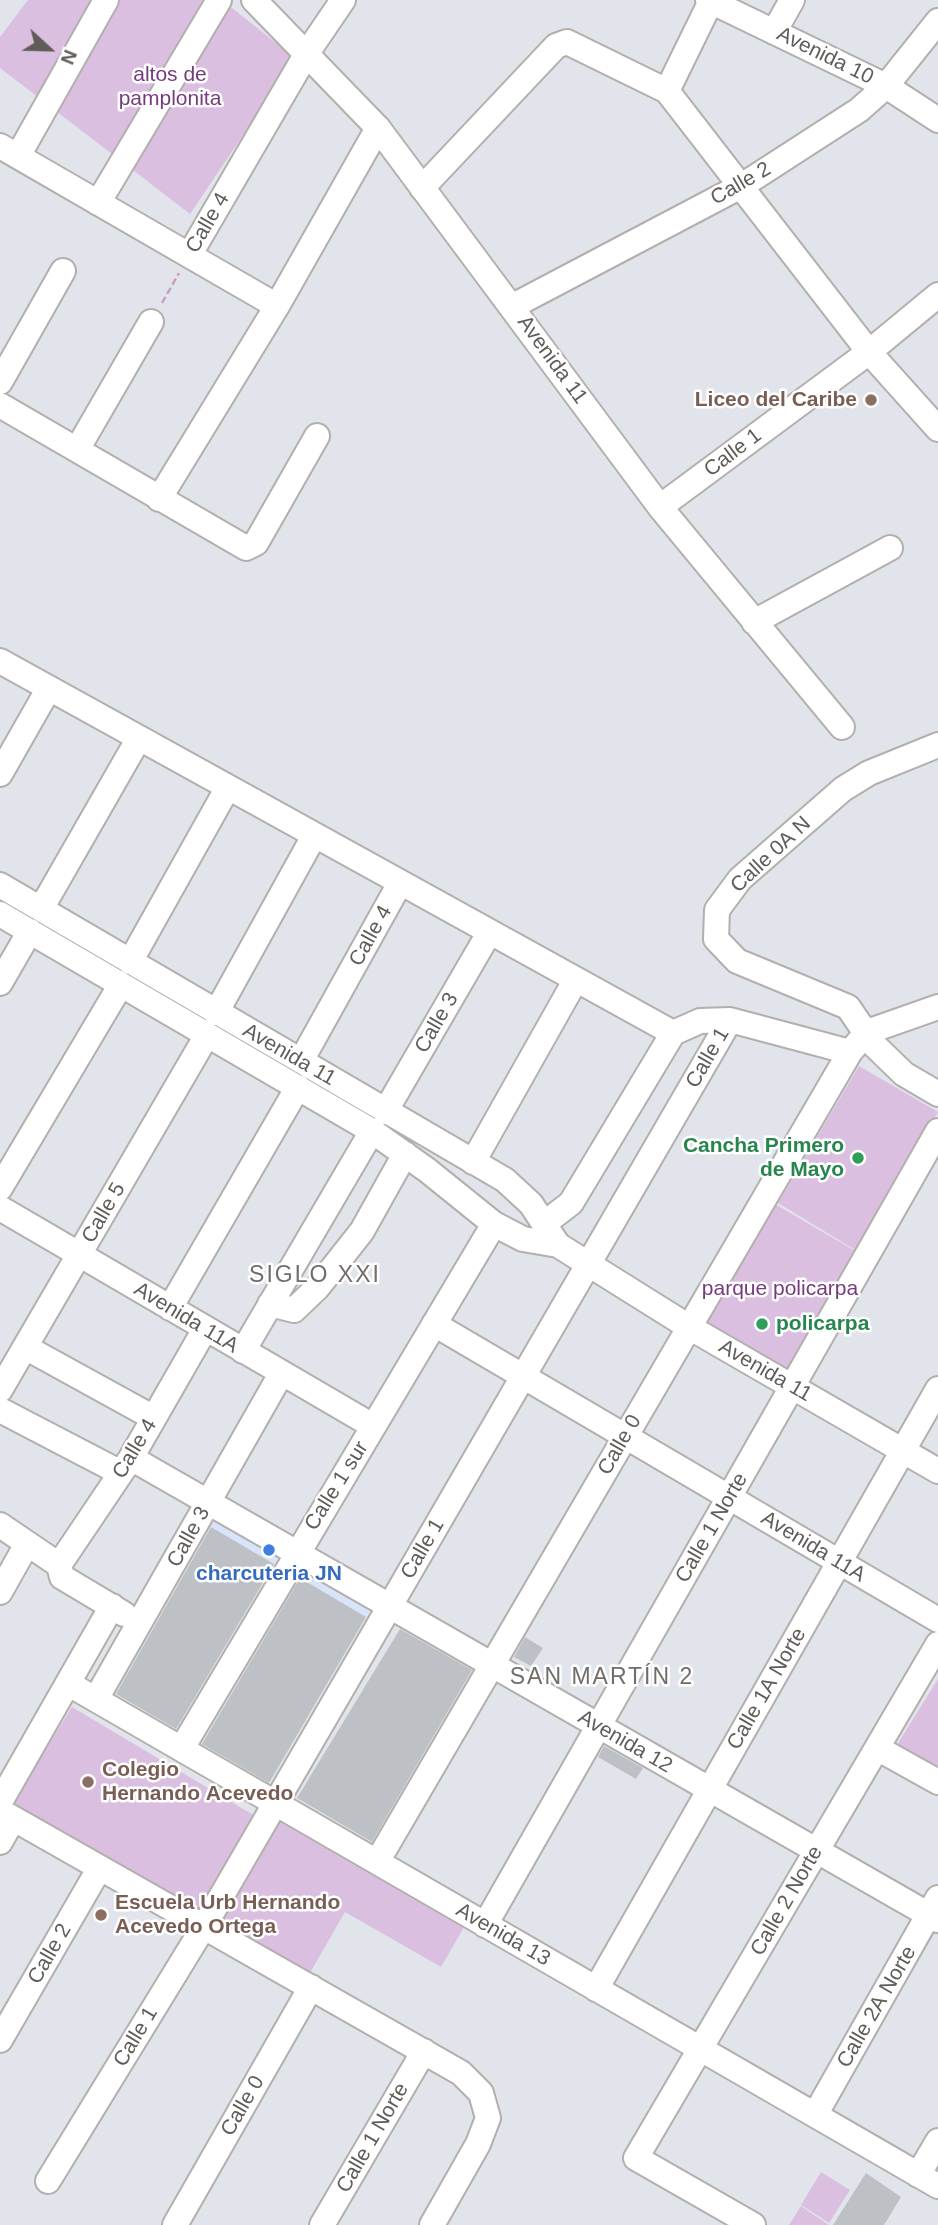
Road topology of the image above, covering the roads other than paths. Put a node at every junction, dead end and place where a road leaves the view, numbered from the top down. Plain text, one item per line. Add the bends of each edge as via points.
1 (106, 0) edge
2 (219, 0) edge
3 (254, 0) edge
4 (343, 0) edge
5 (792, 0) edge
6 (709, 1) edge
7 (938, 21) edge
8 (774, 32) junction
9 (307, 53) junction
10 (886, 86) junction
11 (667, 91) junction
12 (938, 120) edge
13 (378, 128) junction
14 (9, 151) edge
15 (743, 185) junction
16 (422, 188) junction
17 (98, 203) junction
18 (190, 254) junction
19 (63, 271) dead end
20 (938, 295) edge
21 (277, 306) junction
22 (513, 306) junction
23 (151, 322) road end
24 (869, 352) junction
25 (0, 382) edge
26 (0, 405) edge
27 (938, 429) edge
28 (317, 436) dead end
29 (78, 448) junction
30 (159, 499) junction
31 (660, 507) junction
32 (890, 548) dead end
33 (754, 622) junction
34 (0, 661) edge
35 (49, 688) junction
36 (842, 727) dead end
37 (139, 738) junction
38 (938, 745) edge
39 (0, 774) edge
40 (228, 787) junction
41 (314, 836) junction
42 (400, 883) junction
43 (0, 886) edge
44 (0, 914) edge
45 (35, 920) junction
46 (489, 933) junction
47 (130, 962) junction
48 (575, 981) junction
49 (0, 983) edge
50 (120, 986) junction
51 (938, 1007) edge
52 (730, 1020) junction
53 (212, 1024) junction
54 (867, 1032) junction
55 (673, 1033) junction
56 (850, 1052) junction
57 (301, 1061) junction
58 (298, 1087) junction
59 (938, 1094) edge
60 (378, 1122) junction
61 (938, 1131) edge
62 (405, 1154) junction
63 (473, 1163) junction
64 (0, 1188) edge
65 (0, 1208) edge
66 (545, 1223) junction
67 (494, 1224) junction
68 (558, 1245) junction
69 (79, 1255) junction
70 (590, 1265) junction
71 (270, 1304) junction
72 (170, 1308) junction
73 (434, 1324) junction
74 (689, 1327) junction
75 (205, 1329) junction
76 (25, 1347) junction
77 (243, 1351) junction
78 (281, 1374) junction
79 (523, 1376) junction
80 (792, 1387) junction
81 (938, 1389) edge
82 (0, 1390) edge
83 (0, 1410) edge
84 (154, 1418) junction
85 (373, 1426) junction
86 (626, 1436) junction
87 (903, 1451) junction
88 (126, 1466) junction
89 (938, 1471) edge
90 (729, 1497) junction
91 (208, 1502) junction
92 (0, 1525) edge
93 (27, 1544) junction
94 (296, 1553) junction
95 (839, 1562) junction
96 (59, 1565) junction
97 (0, 1592) edge
98 (112, 1606) junction
99 (389, 1606) junction
100 (938, 1620) edge
101 (141, 1623) junction
102 (938, 1644) edge
103 (492, 1665) junction
104 (69, 1684) junction
105 (96, 1699) junction
106 (599, 1726) junction
107 (182, 1748) junction
108 (877, 1748) junction
109 (938, 1782) edge
110 (709, 1790) junction
111 (275, 1803) junction
112 (4, 1811) edge
113 (0, 1842) edge
114 (816, 1852) junction
115 (377, 1862) junction
116 (99, 1869) junction
117 (935, 1911) edge
118 (485, 1925) junction
119 (203, 1928) junction
120 (311, 1987) junction
121 (596, 1989) junction
122 (0, 2040) edge
123 (701, 2049) junction
124 (424, 2051) junction
125 (815, 2115) junction
126 (938, 2141) edge
127 (48, 2181) dead end
128 (928, 2181) edge
129 (175, 2225) edge
130 (322, 2225) edge
131 (432, 2225) edge
132 (753, 2225) edge

1 - 14 street
2 - 17 street
3 - 9 street, Avenida 11
4 - 9 street, Calle 4
5 - 8 street
6 - 8 street, Avenida 10
6 - 11 street
7 - 10 street, Calle 2
8 - 10 street, Avenida 10
9 - 13 street, Avenida 11
9 - 18 street, Calle 4
10 - 12 street, Avenida 10
10 - 15 street, Calle 2 via 859,110
11 - 15 street
11 - 16 street via 567,42 556,46
13 - 16 street, Avenida 11
13 - 21 street
14 - 17 street
15 - 22 street, Calle 2
15 - 24 street
16 - 22 street, Avenida 11
17 - 18 street
18 - 21 street
19 - 25 street
20 - 24 street, Calle 1
21 - 30 street
22 - 31 street, Avenida 11
23 - 29 street
24 - 27 street
24 - 31 street, Calle 1
26 - 29 street
28 - 30 street via 256,543 246,548
29 - 30 street
31 - 33 street, Avenida 11
32 - 33 street
33 - 36 street, Avenida 11
34 - 35 street
35 - 37 street
35 - 39 street
37 - 40 street
37 - 45 street
38 - 54 street, Calle 0A N via 869,773 843,789 740,879 717,910 716,939 737,961 848,1007
40 - 41 street
40 - 47 street
41 - 42 street
41 - 53 street, Calle 5
42 - 46 street
42 - 57 street, Calle 4
43 - 45 street, Avenida 11
44 - 45 street, Avenida 11
45 - 47 street, Avenida 11
45 - 49 street
45 - 50 street, Avenida 11
46 - 48 street
46 - 60 street, Calle 3
47 - 53 street, Avenida 11
48 - 55 street
48 - 63 street
50 - 53 street, Avenida 11
50 - 64 street
51 - 54 street
52 - 55 street via 700,1021
52 - 56 street, Calle 1
52 - 70 street, Calle 1
53 - 57 street, Avenida 11
53 - 58 street, Avenida 11
53 - 69 street, Calle 5
54 - 56 street, Calle 0
54 - 59 street, Calle 0A N via 904,1074
55 - 66 street via 571,1203
56 - 74 street, Calle 0
57 - 60 street, Avenida 11
58 - 60 street, Avenida 11
58 - 72 street
60 - 62 street, Avenida 11
60 - 63 street, Avenida 11
60 - 71 street, Calle 3
61 - 80 street, Calle 1 Norte
62 - 67 street, Avenida 11
62 - 71 street via 362,1231 317,1288 294,1310
63 - 66 street, Avenida 11 via 505,1180
65 - 69 street, Avenida 11A
66 - 68 street, Avenida 11
67 - 68 street, Avenida 11 via 523,1239
67 - 73 street, Calle 1 sur
68 - 70 street, Avenida 11
69 - 72 street, Avenida 11A
69 - 76 street, Calle 5
70 - 74 street, Avenida 11
70 - 79 street, Calle 1
71 - 77 street, Calle 3
72 - 75 street, Avenida 11A
73 - 79 street, Avenida 11A
73 - 85 street, Calle 1 sur
74 - 80 street, Avenida 11
74 - 86 street, Calle 0
75 - 77 street, Avenida 11A
75 - 84 street, Calle 4
76 - 82 street, Calle 5
76 - 84 street
77 - 78 street, Avenida 11A
78 - 85 street, Avenida 11A
78 - 91 street, Calle 3
79 - 86 street, Avenida 11A
79 - 99 street, Calle 1
80 - 87 street, Avenida 11
80 - 90 street, Calle 1 Norte
81 - 87 street, Calle 1A Norte
83 - 88 street, Avenida 12
84 - 88 street, Calle 4
85 - 94 street, Calle 1 sur
86 - 90 street, Avenida 11A
86 - 103 street, Calle 0
87 - 89 street, Avenida 11
87 - 95 street, Calle 1A Norte
88 - 91 street, Avenida 12
88 - 96 street, Calle 4
90 - 95 street, Avenida 11A
90 - 106 street, Calle 1 Norte
91 - 94 street, Avenida 12
91 - 101 street, Calle 3
92 - 93 street
93 - 96 street
93 - 97 street
94 - 99 street, Avenida 12
94 - 107 street, Calle 1 sur
95 - 100 street, Avenida 11A
95 - 110 street, Calle 1A Norte
96 - 98 street via 62,1577
98 - 101 street
98 - 104 street
99 - 103 street, Avenida 12
99 - 111 street, Calle 1
101 - 105 street, Calle 3
102 - 108 street, Calle 2 Norte
103 - 106 street, Avenida 12
103 - 115 street, Calle 0
104 - 105 street, Avenida 13
104 - 112 street
105 - 107 street, Avenida 13
106 - 110 street, Avenida 12
106 - 118 street, Calle 1 Norte
107 - 111 street, Avenida 13
108 - 109 street
108 - 114 street, Calle 2 Norte
110 - 114 street, Avenida 12
110 - 121 street, Calle 1A Norte
111 - 115 street, Avenida 13
111 - 119 street, Calle 1
112 - 113 street
112 - 116 street
114 - 117 street, Avenida 12
114 - 123 street, Calle 2 Norte
115 - 118 street, Avenida 13
116 - 119 street
116 - 122 street, Calle 2
117 - 125 street, Calle 2A Norte
118 - 121 street, Avenida 13
119 - 120 street
119 - 127 street, Calle 1
120 - 124 street
120 - 129 street, Calle 0
121 - 123 street, Avenida 13
123 - 125 street, Avenida 13
123 - 132 street, Calle 2 Norte via 636,2158
124 - 130 street, Calle 1 Norte
124 - 131 street via 461,2073 481,2093 488,2118
125 - 128 street, Avenida 13
126 - 128 street

